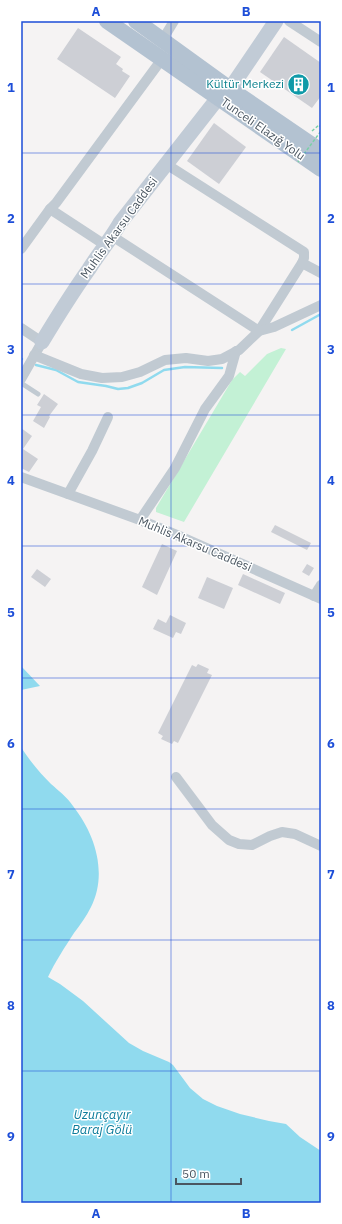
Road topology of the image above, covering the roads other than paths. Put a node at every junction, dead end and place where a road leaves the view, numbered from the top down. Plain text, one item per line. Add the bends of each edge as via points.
1 (107, 21) edge
2 (136, 21) edge
3 (174, 21) edge
4 (276, 21) edge
5 (289, 21) edge
6 (159, 33) junction
7 (321, 42) edge
8 (162, 59) junction
9 (224, 93) junction
10 (321, 151) edge
11 (166, 164) junction
12 (321, 169) edge
13 (50, 209) junction
14 (108, 240) junction
15 (21, 249) edge
16 (302, 263) junction
17 (321, 273) edge
18 (321, 305) edge
19 (21, 328) edge
20 (259, 331) junction
21 (42, 342) junction
22 (236, 352) junction
23 (34, 355) junction
24 (21, 379) edge
25 (21, 384) edge
26 (38, 394) dead end
27 (108, 417) dead end
28 (21, 477) edge
29 (68, 494) junction
30 (140, 520) junction
31 (321, 585) edge
32 (317, 597) edge
33 (176, 777) dead end
34 (321, 846) edge

1 - 8 main road, Tunceli Elazığ Yolu
2 - 6 main road, Tunceli Elazığ Yolu
3 - 6 street
4 - 9 street, Muhlis Akarsu Caddesi
5 - 7 street
6 - 9 main road, Tunceli Elazığ Yolu
8 - 9 main road, Tunceli Elazığ Yolu
8 - 13 street
9 - 10 main road, Tunceli Elazığ Yolu
9 - 11 street, Muhlis Akarsu Caddesi
9 - 12 main road, Tunceli Elazığ Yolu
11 - 14 street, Muhlis Akarsu Caddesi
11 - 16 street via 304,252
13 - 14 street
13 - 15 street
14 - 20 street
14 - 21 street, Muhlis Akarsu Caddesi
16 - 17 street
16 - 20 street
18 - 20 street via 274,327
19 - 21 street
20 - 22 street
21 - 23 street, Muhlis Akarsu Caddesi
22 - 23 street via 222,359 208,361 186,358 165,360 140,372 122,377 102,378 80,374
22 - 30 street via 229,376 205,409 175,468
23 - 24 street, Muhlis Akarsu Caddesi
25 - 26 lane
27 - 29 street
28 - 29 street, Muhlis Akarsu Caddesi
29 - 30 street, Muhlis Akarsu Caddesi
30 - 32 street, Muhlis Akarsu Caddesi
31 - 32 street
33 - 34 street via 212,825 229,840 252,845 282,832 295,834

